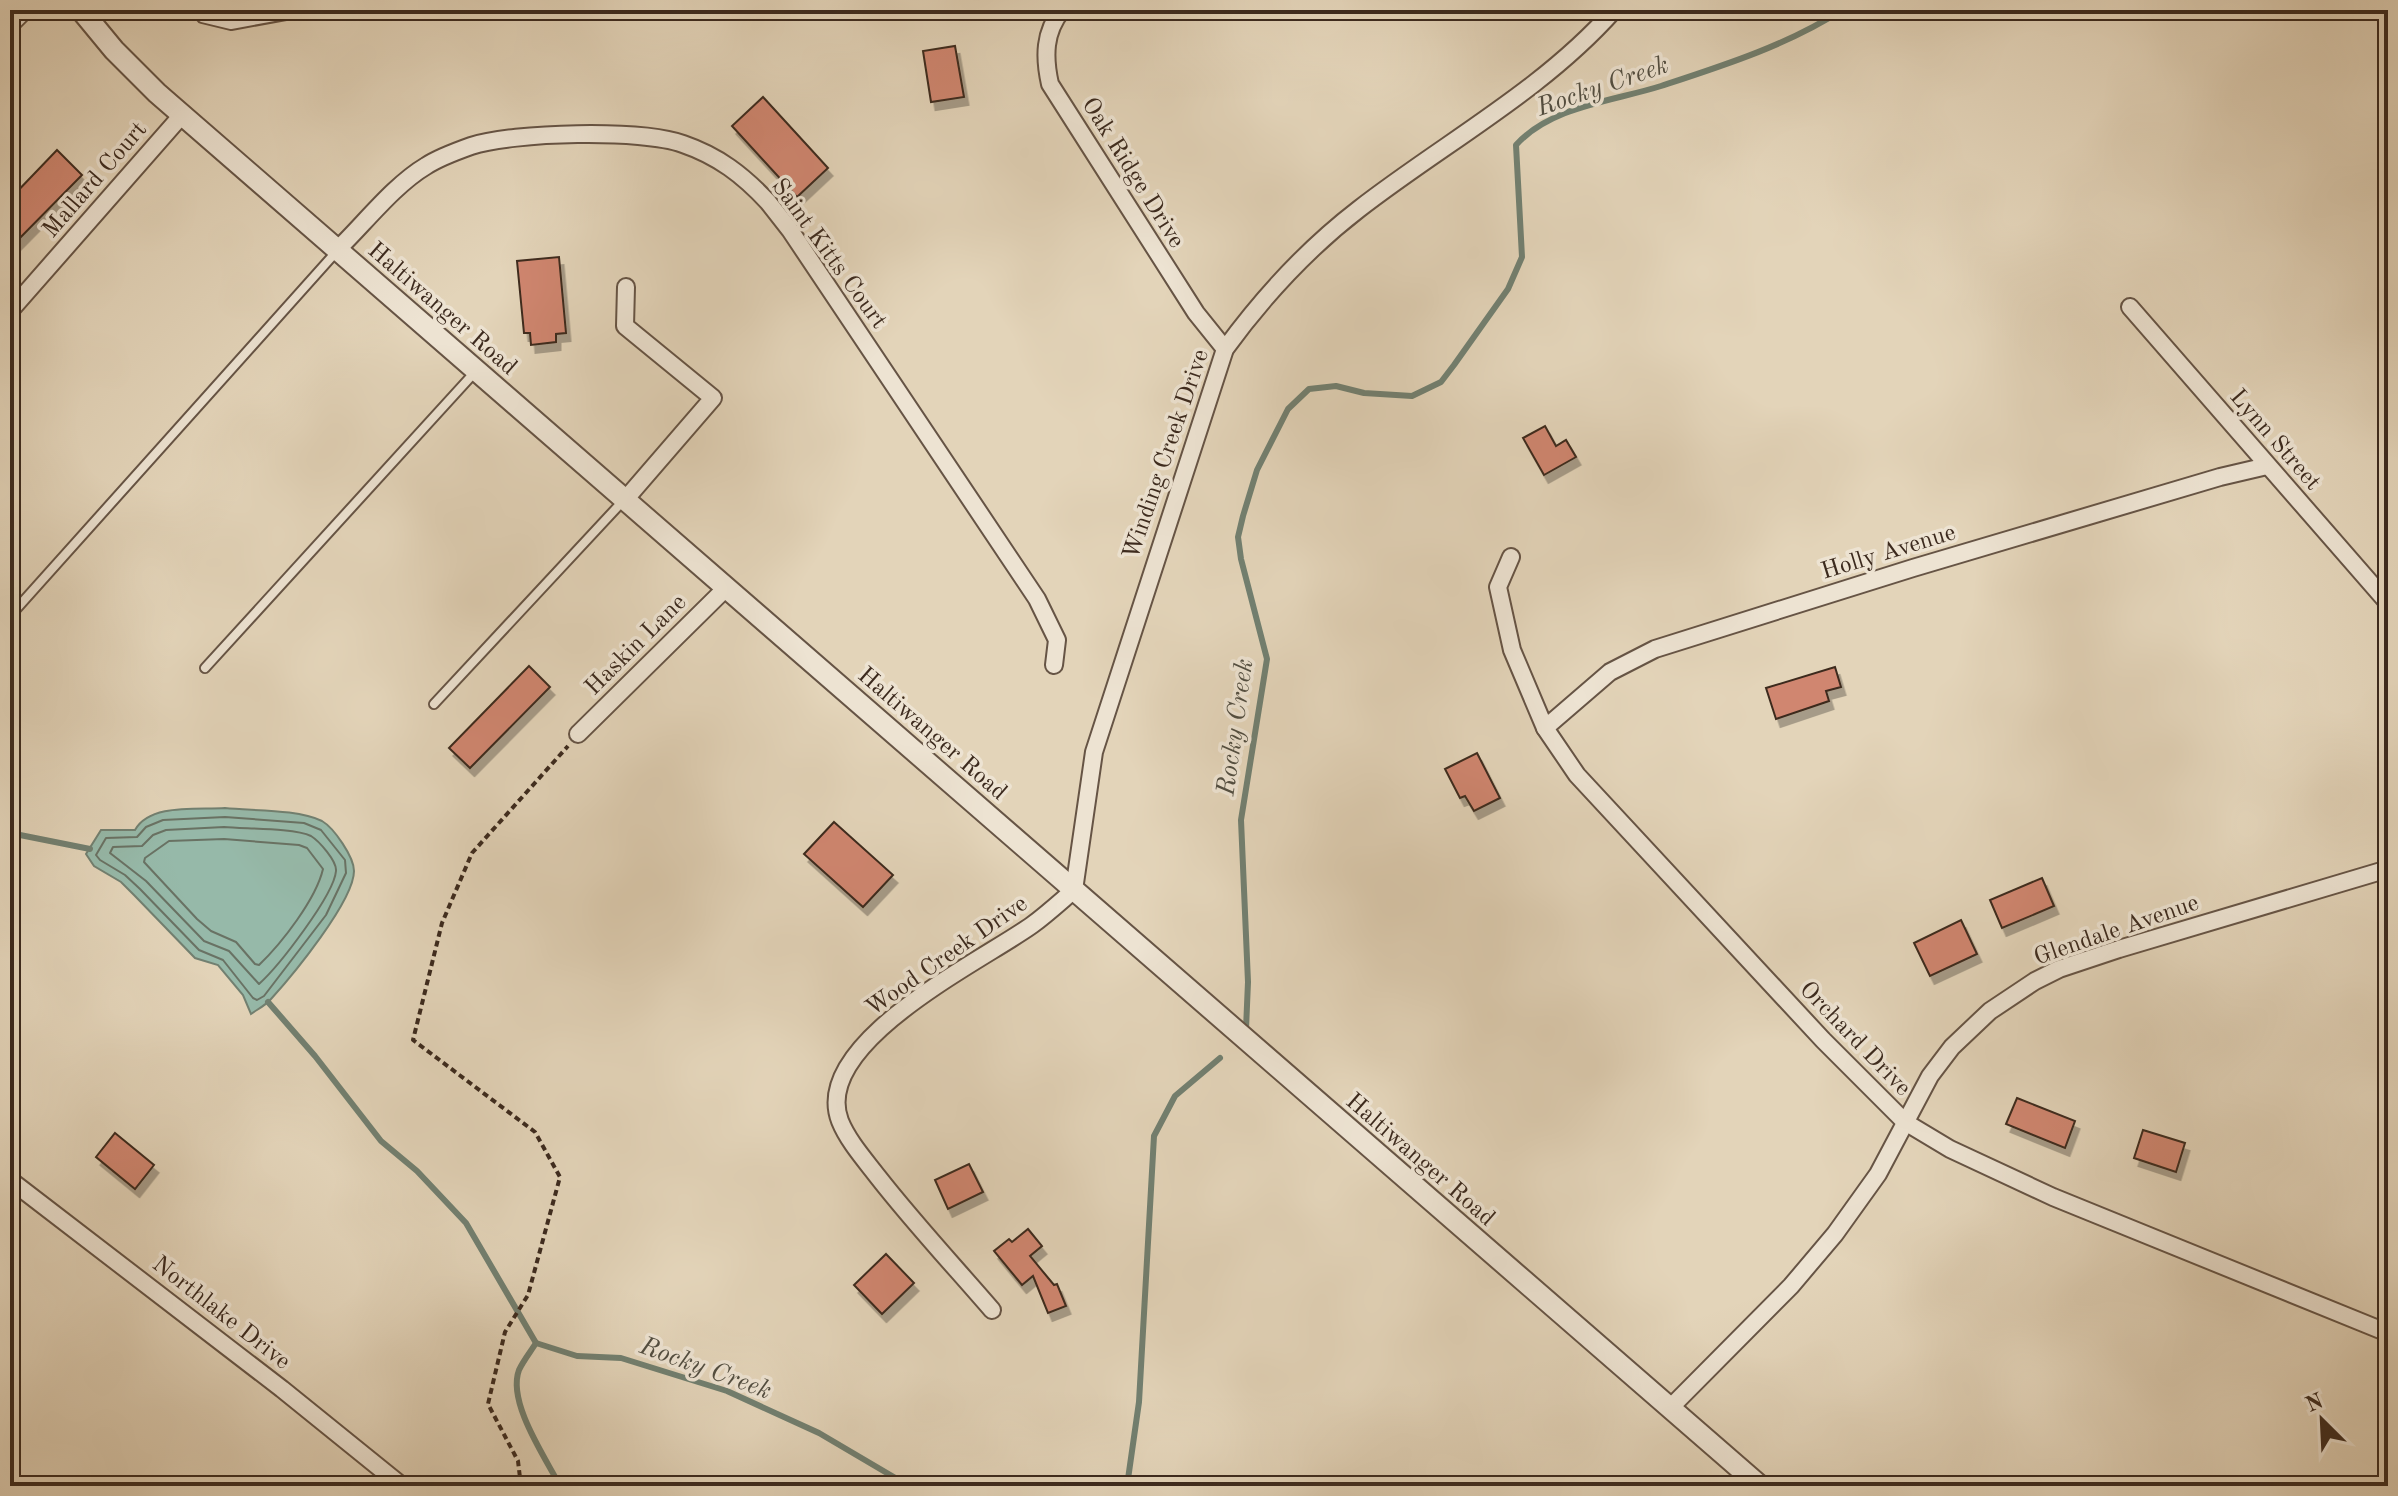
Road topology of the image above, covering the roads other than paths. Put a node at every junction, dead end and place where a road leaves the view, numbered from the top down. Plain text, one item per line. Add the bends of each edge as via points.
1 (25, 10) edge
2 (81, 10) edge
3 (197, 10) edge
4 (313, 10) edge
5 (1062, 10) edge
6 (1614, 10) edge
7 (10, 25) edge
8 (182, 115) junction
9 (337, 250) junction
10 (626, 287) dead end
11 (2130, 307) dead end
12 (10, 311) edge
13 (1225, 349) junction
14 (476, 371) junction
15 (2267, 466) junction
16 (624, 501) junction
17 (1511, 557) dead end
18 (725, 589) junction
19 (2388, 603) edge
20 (10, 616) edge
21 (1054, 665) dead end
22 (205, 668) dead end
23 (434, 704) dead end
24 (1545, 728) junction
25 (578, 734) road end
26 (2388, 869) edge
27 (1074, 890) junction
28 (1905, 1122) junction
29 (10, 1180) edge
30 (992, 1310) dead end
31 (2388, 1333) edge
32 (1670, 1408) junction
33 (402, 1486) edge
34 (1760, 1486) edge

1 - 7 street
2 - 8 street, Haltiwanger Road
3 - 4 lane via 202,18 231,25
5 - 13 street, Oak Ridge Drive via 1051,24 1044,59 1050,84 1196,313
6 - 13 street, Winding Creek Drive via 1542,77 1310,250 1258,304
8 - 9 street, Haltiwanger Road
8 - 12 street, Mallard Court
9 - 14 street, Haltiwanger Road
9 - 20 lane
9 - 21 street, Saint Kitts Court via 426,166 471,146 529,137 617,135 680,142 714,156 768,202 1037,599 1057,640
10 - 16 street via 625,326 713,398
11 - 15 street, Lynn Street
13 - 27 street, Winding Creek Drive via 1094,752
14 - 16 street, Haltiwanger Road
14 - 22 lane
15 - 19 street, Lynn Street
15 - 24 street, Holly Avenue via 1655,649 1610,672
16 - 18 street, Haltiwanger Road
16 - 23 lane
17 - 24 street, Orchard Drive via 1498,587 1512,650
18 - 25 street, Haskin Lane
18 - 27 street, Haltiwanger Road
24 - 28 street, Orchard Drive via 1577,775 1634,839
26 - 28 street, Glendale Avenue via 2119,949 2035,981 1990,1011 1952,1047
27 - 30 street, Wood Creek Drive via 1032,925 935,986 884,1026 841,1078 837,1106 849,1137 904,1210
27 - 32 street, Haltiwanger Road
28 - 31 street, Orchard Drive via 2053,1197
28 - 32 street, Glendale Avenue via 1878,1174 1835,1234
29 - 33 street, Northlake Drive
32 - 34 street, Haltiwanger Road

